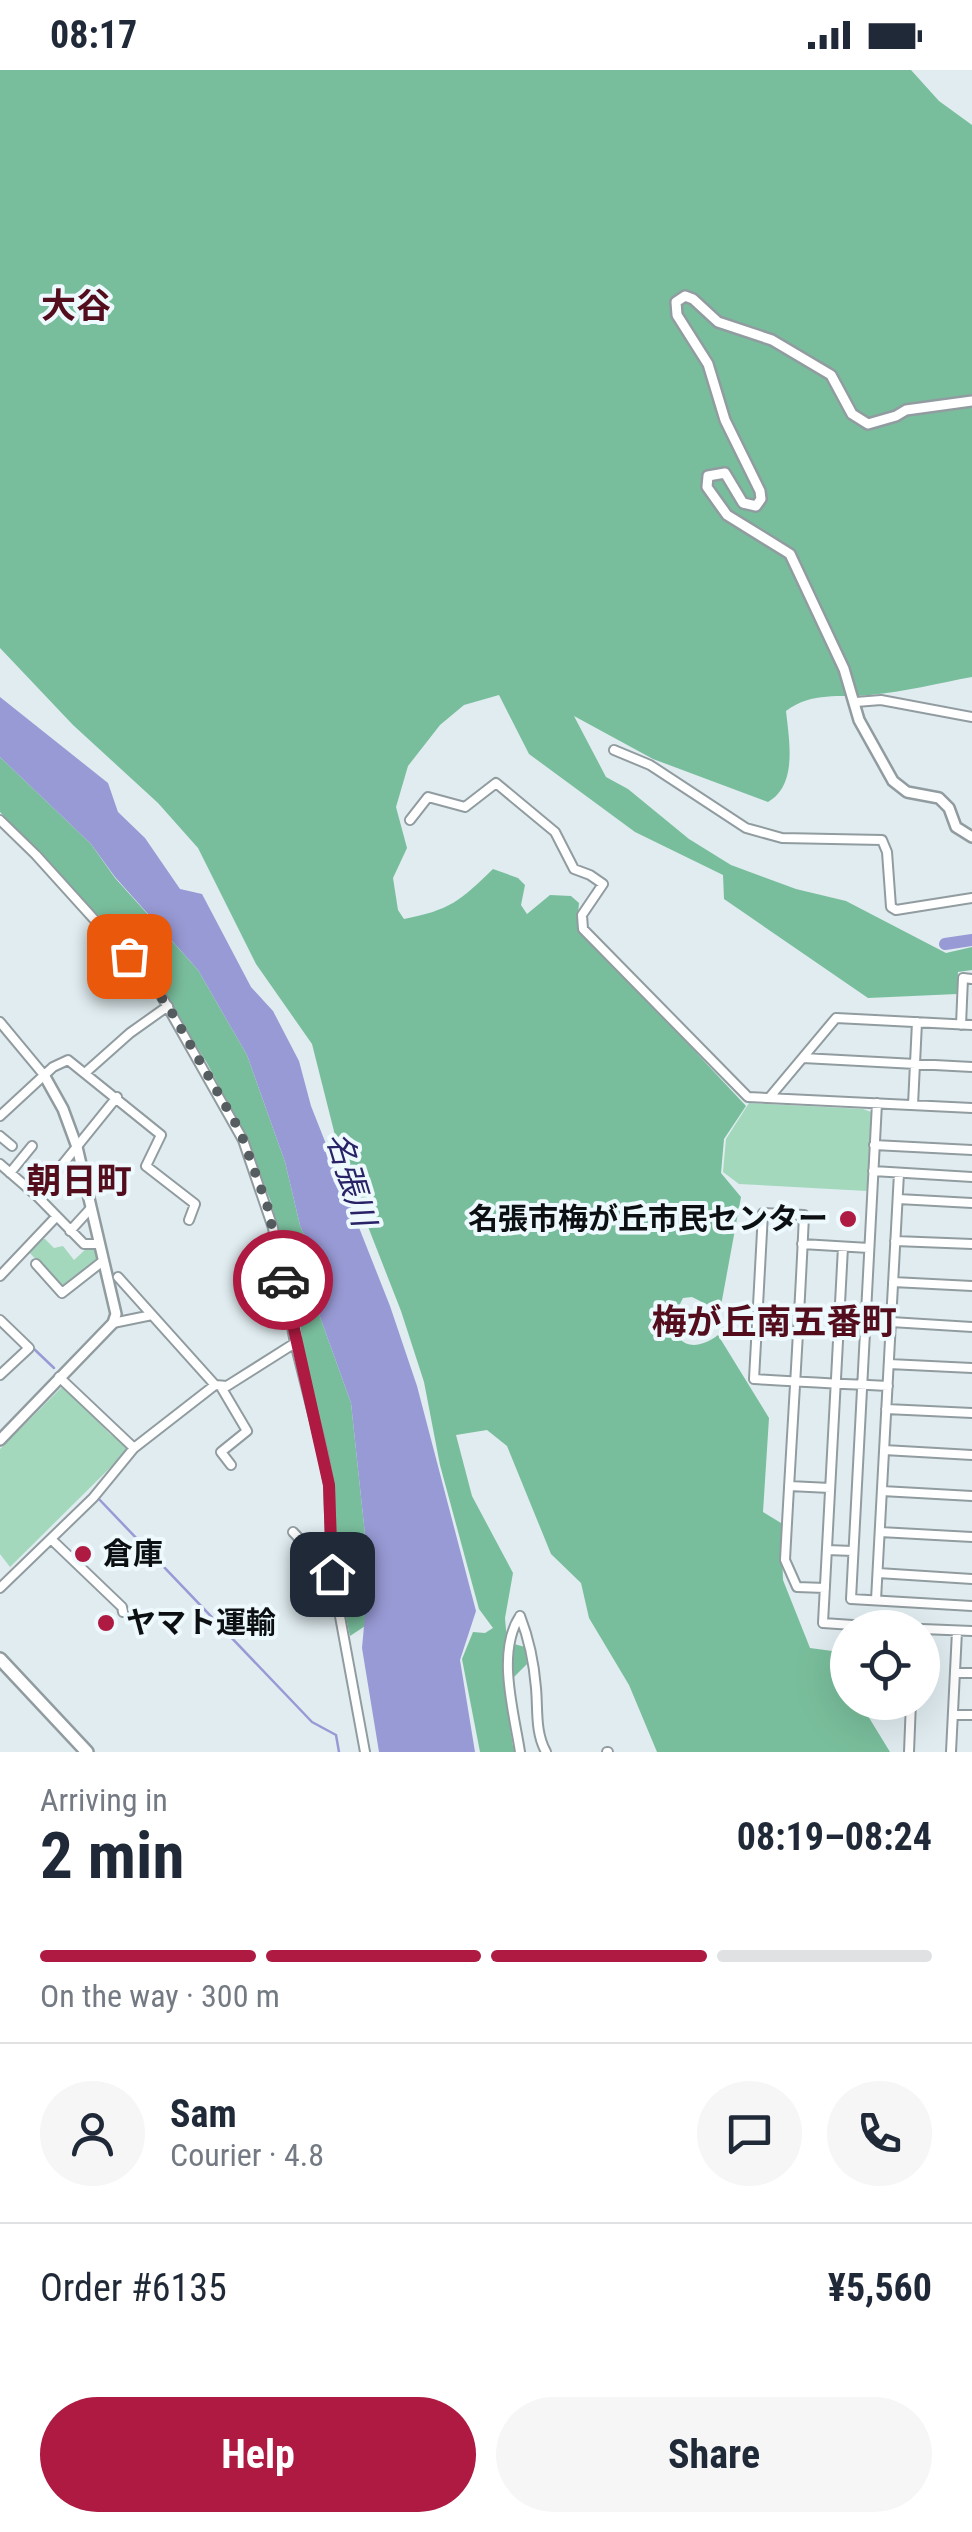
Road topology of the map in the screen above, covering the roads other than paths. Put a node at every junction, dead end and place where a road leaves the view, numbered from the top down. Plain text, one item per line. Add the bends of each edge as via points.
1 (972, 401) edge
2 (856, 702) junction
3 (972, 716) edge
4 (614, 750) dead end
5 (0, 820) edge
6 (410, 820) dead end
7 (972, 837) edge
8 (972, 898) edge
9 (972, 979) edge
10 (168, 1006) junction
11 (0, 1022) edge
12 (917, 1022) junction
13 (960, 1025) junction
14 (972, 1025) edge
15 (802, 1058) junction
16 (915, 1064) junction
17 (972, 1067) edge
18 (85, 1073) junction
19 (44, 1075) junction
20 (117, 1098) junction
21 (770, 1098) junction
22 (876, 1103) junction
23 (913, 1105) junction
24 (972, 1108) edge
25 (0, 1116) edge
26 (0, 1136) edge
27 (874, 1145) junction
28 (12, 1146) dead end
29 (32, 1146) dead end
30 (77, 1147) junction
31 (972, 1150) edge
32 (0, 1164) edge
33 (10, 1172) junction
34 (873, 1172) junction
35 (900, 1173) junction
36 (972, 1177) edge
37 (37, 1196) junction
38 (898, 1199) junction
39 (972, 1203) edge
40 (91, 1208) junction
41 (56, 1217) junction
42 (189, 1220) dead end
43 (70, 1231) junction
44 (896, 1240) junction
45 (99, 1244) junction
46 (802, 1244) junction
47 (972, 1244) edge
48 (844, 1246) junction
49 (869, 1248) junction
50 (103, 1261) junction
51 (36, 1264) dead end
52 (0, 1276) edge
53 (118, 1277) dead end
54 (893, 1282) junction
55 (972, 1286) edge
56 (152, 1315) junction
57 (0, 1320) edge
58 (891, 1322) junction
59 (113, 1323) junction
60 (972, 1327) edge
61 (295, 1343) junction
62 (889, 1364) junction
63 (972, 1368) edge
64 (0, 1375) edge
65 (59, 1378) junction
66 (795, 1381) junction
67 (836, 1384) junction
68 (862, 1385) junction
69 (218, 1386) junction
70 (888, 1386) junction
71 (886, 1409) junction
72 (972, 1413) edge
73 (0, 1440) edge
74 (132, 1447) junction
75 (884, 1450) junction
76 (972, 1455) edge
77 (230, 1464) dead end
78 (789, 1486) junction
79 (830, 1488) junction
80 (882, 1491) junction
81 (972, 1496) edge
82 (293, 1532) dead end
83 (880, 1532) junction
84 (972, 1537) edge
85 (51, 1538) junction
86 (827, 1550) junction
87 (853, 1552) junction
88 (332, 1574) junction
89 (878, 1574) junction
90 (972, 1579) edge
91 (0, 1588) edge
92 (825, 1588) junction
93 (876, 1600) junction
94 (972, 1606) edge
95 (123, 1612) dead end
96 (830, 1624) edge
97 (940, 1630) edge
98 (957, 1630) junction
99 (972, 1631) edge
100 (0, 1659) edge
101 (955, 1672) junction
102 (972, 1674) edge
103 (953, 1714) junction
104 (972, 1716) edge
105 (910, 1720) edge
106 (86, 1752) edge
107 (365, 1752) edge
108 (520, 1752) edge
109 (546, 1752) edge
110 (909, 1752) edge
111 (951, 1752) edge

1 - 2 street via 906,410 868,424 852,414 831,375 772,340 718,322 693,299 676,302 761,500 743,504 725,473 708,476 707,487 728,515 790,554
2 - 3 street
2 - 7 street via 859,720 896,785 939,798 959,830
4 - 8 street via 650,765 746,828 782,838 882,840 896,910
5 - 10 street
6 - 21 street via 428,797 465,807 496,784 555,832 574,869 603,884 582,915 583,929 748,1097
9 - 13 street via 963,978
10 - 18 street
10 - 61 street via 244,1140 273,1228
11 - 19 street
12 - 13 street
12 - 15 street via 836,1018
12 - 16 street
13 - 14 street
15 - 16 street
15 - 21 street
16 - 17 street
16 - 23 street
18 - 19 street via 65,1060
18 - 20 street
19 - 25 street
19 - 30 street
20 - 30 street
20 - 42 street via 161,1135 146,1166 195,1204
21 - 22 street
22 - 23 street
22 - 27 street
23 - 24 street
26 - 28 street
27 - 31 street
27 - 34 street
29 - 33 street
30 - 37 street
30 - 40 street
32 - 33 street
33 - 37 street
34 - 35 street
34 - 49 street
35 - 36 street
35 - 38 street
37 - 41 street
38 - 39 street
38 - 44 street
40 - 43 street
40 - 45 street
41 - 43 street
41 - 52 street
43 - 45 street via 84,1244
44 - 47 street
44 - 54 street
45 - 50 street
46 - 48 street
46 - 66 street
46 - 66 street via 804,1215 763,1212 754,1379
48 - 49 street
48 - 67 street
49 - 68 street
50 - 51 street via 62,1293
50 - 59 street
53 - 56 street
54 - 55 street
54 - 58 street
56 - 59 street
56 - 69 street
57 - 64 street via 28,1348
58 - 60 street
58 - 62 street
59 - 65 street
61 - 69 street via 234,1383
61 - 88 street via 329,1485
62 - 63 street
62 - 70 street
65 - 73 street
65 - 74 street
66 - 67 street
66 - 78 street
67 - 68 street
67 - 79 street
68 - 70 street
68 - 87 street
69 - 74 street
69 - 77 street via 250,1429 221,1452
70 - 71 street
71 - 72 street
71 - 75 street
74 - 85 street via 96,1495
75 - 76 street
75 - 80 street
78 - 79 street
78 - 92 street via 785,1560 797,1587
79 - 86 street
80 - 81 street
80 - 83 street
82 - 88 street
83 - 84 street
83 - 89 street
85 - 91 street
85 - 95 street
86 - 87 street
86 - 92 street
87 - 93 street via 851,1598
88 - 107 street
89 - 90 street
89 - 93 street
92 - 96 street via 822,1623
93 - 94 street
97 - 98 street
98 - 99 street
98 - 101 street
100 - 106 main road
101 - 102 street
101 - 103 street
103 - 104 street
103 - 111 street
105 - 110 street
108 - 109 street via 509,1652 520,1616

